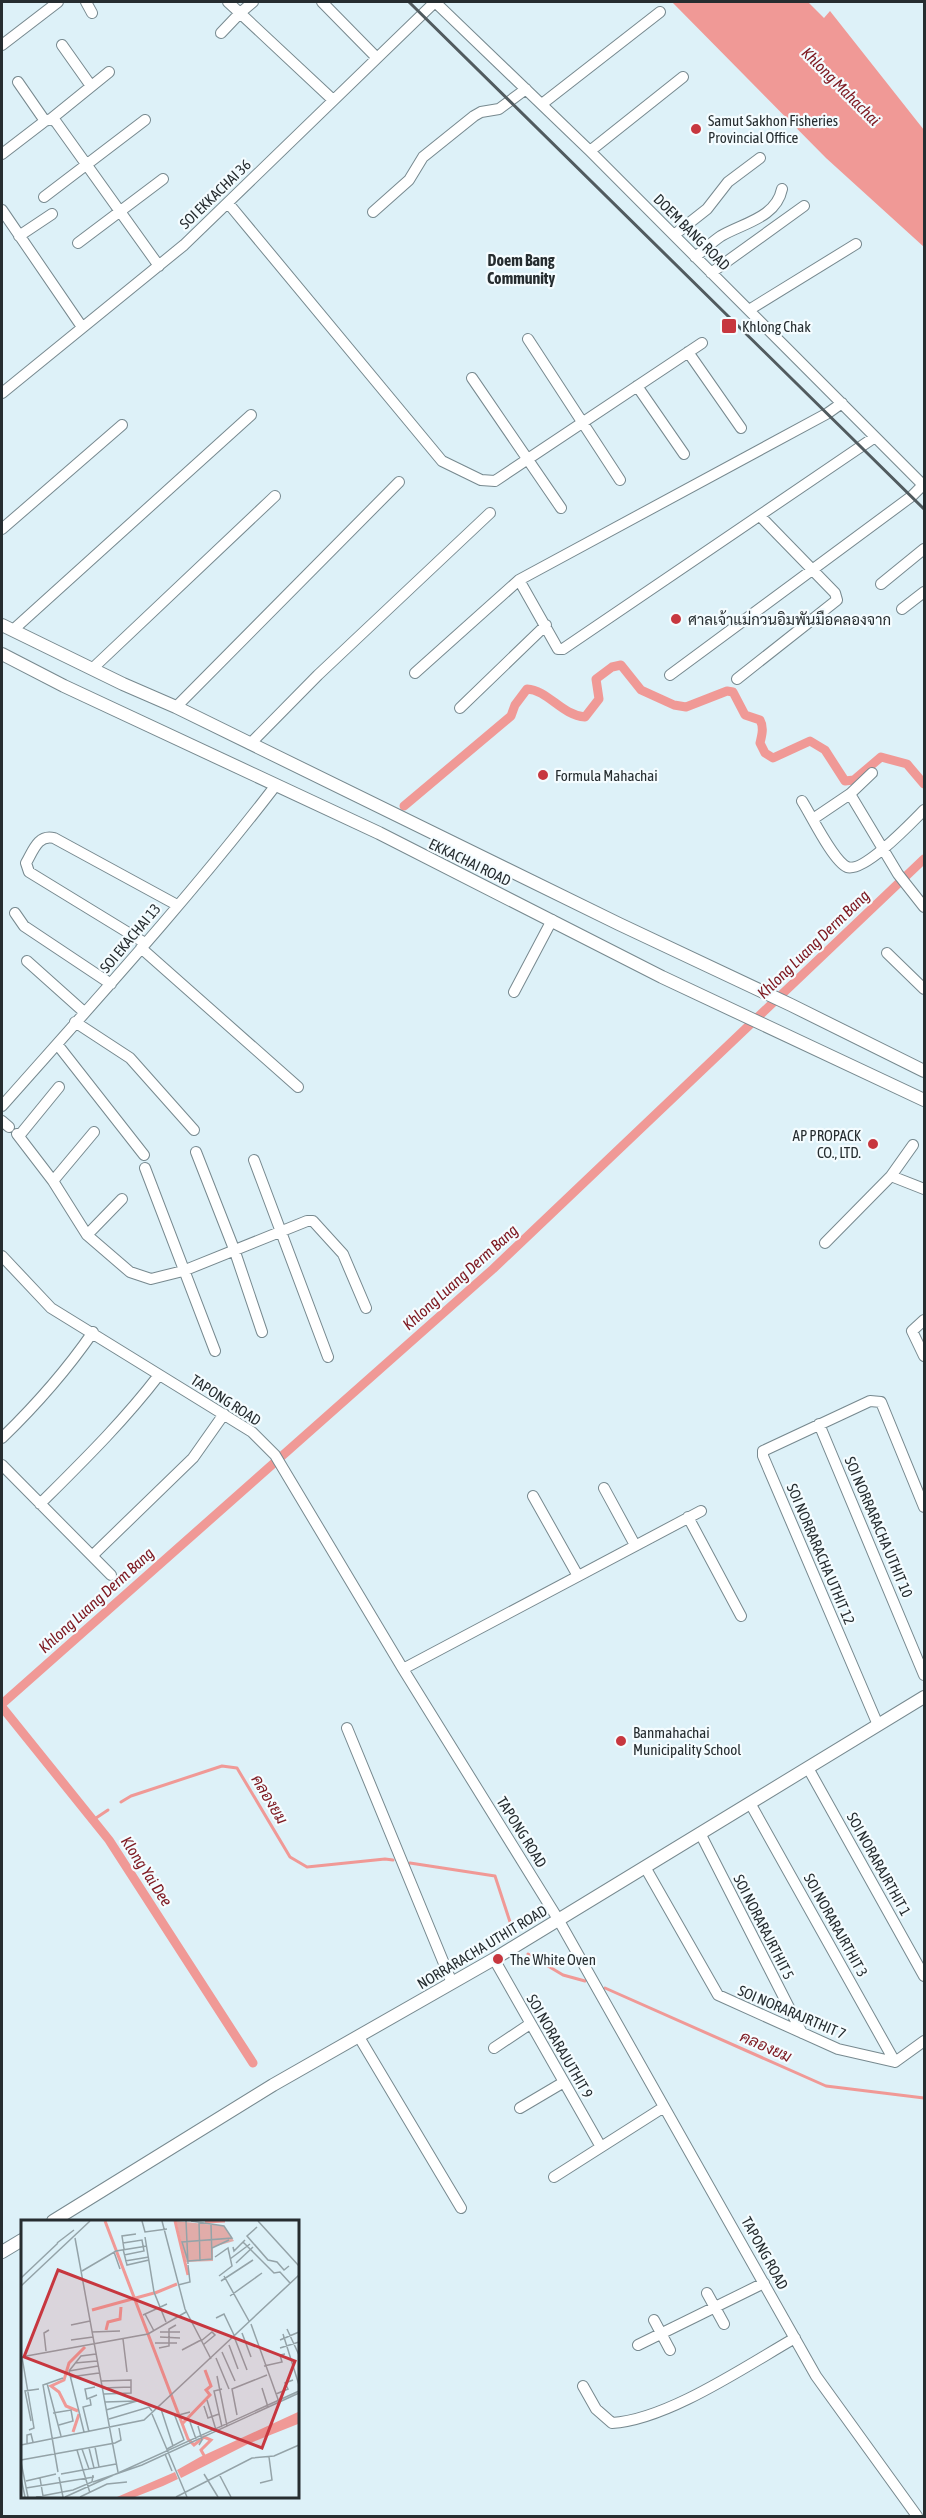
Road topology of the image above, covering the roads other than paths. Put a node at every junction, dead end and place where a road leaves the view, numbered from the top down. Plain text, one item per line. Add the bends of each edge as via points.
1 (58, 2) edge
2 (86, 2) edge
3 (228, 2) edge
4 (252, 2) edge
5 (322, 2) edge
6 (435, 2) edge
7 (660, 12) dead end
8 (92, 13) dead end
9 (240, 13) junction
10 (221, 33) dead end
11 (2, 45) edge
12 (62, 45) dead end
13 (377, 58) junction
14 (109, 72) dead end
15 (683, 77) dead end
16 (18, 82) dead end
17 (91, 86) junction
18 (526, 88) junction
19 (333, 100) junction
20 (542, 104) junction
21 (48, 120) junction
22 (145, 120) dead end
23 (590, 151) junction
24 (2, 154) edge
25 (760, 158) dead end
26 (86, 165) junction
27 (163, 179) dead end
28 (782, 189) dead end
29 (44, 197) dead end
30 (228, 203) junction
31 (804, 206) dead end
32 (2, 210) edge
33 (120, 212) junction
34 (373, 212) dead end
35 (52, 214) dead end
36 (674, 235) junction
37 (19, 236) junction
38 (78, 243) dead end
39 (856, 244) dead end
40 (695, 257) junction
41 (159, 266) junction
42 (711, 273) junction
43 (749, 310) junction
44 (82, 327) junction
45 (528, 339) dead end
46 (702, 343) dead end
47 (688, 352) junction
48 (472, 378) dead end
49 (637, 386) junction
50 (2, 393) edge
51 (842, 403) junction
52 (251, 415) dead end
53 (583, 422) junction
54 (122, 425) dead end
55 (741, 428) dead end
56 (875, 437) junction
57 (684, 454) dead end
58 (528, 459) junction
59 (620, 480) dead end
60 (399, 482) dead end
61 (924, 485) edge
62 (275, 496) dead end
63 (561, 508) dead end
64 (490, 513) dead end
65 (760, 516) junction
66 (2, 529) edge
67 (924, 549) edge
68 (811, 569) junction
69 (519, 580) junction
70 (881, 585) dead end
71 (924, 592) edge
72 (902, 609) dead end
73 (546, 626) junction
74 (7, 628) edge
75 (2, 654) edge
76 (92, 669) junction
77 (415, 674) dead end
78 (670, 675) dead end
79 (737, 679) dead end
80 (176, 706) junction
81 (460, 708) dead end
82 (250, 744) junction
83 (872, 773) dead end
84 (276, 785) junction
85 (849, 794) junction
86 (802, 801) dead end
87 (924, 810) edge
88 (813, 819) junction
89 (884, 848) junction
90 (177, 905) junction
91 (924, 908) edge
92 (15, 913) dead end
93 (552, 920) junction
94 (143, 945) junction
95 (887, 953) dead end
96 (27, 961) dead end
97 (111, 984) junction
98 (924, 988) edge
99 (514, 992) dead end
100 (84, 1012) junction
101 (75, 1022) junction
102 (57, 1044) junction
103 (924, 1070) edge
104 (59, 1087) dead end
105 (298, 1087) dead end
106 (924, 1100) edge
107 (2, 1106) edge
108 (11, 1129) edge
109 (194, 1130) dead end
110 (94, 1132) dead end
111 (913, 1145) dead end
112 (196, 1152) dead end
113 (144, 1155) dead end
114 (254, 1160) dead end
115 (145, 1168) dead end
116 (891, 1176) junction
117 (53, 1181) junction
118 (924, 1189) edge
119 (122, 1199) dead end
120 (280, 1232) junction
121 (87, 1235) junction
122 (825, 1243) dead end
123 (234, 1249) junction
124 (2, 1256) edge
125 (183, 1271) junction
126 (366, 1308) dead end
127 (924, 1320) edge
128 (93, 1332) junction
129 (262, 1332) dead end
130 (215, 1352) dead end
131 (924, 1356) edge
132 (328, 1357) dead end
133 (159, 1374) junction
134 (224, 1414) junction
135 (819, 1424) junction
136 (2, 1438) edge
137 (2, 1465) edge
138 (604, 1488) dead end
139 (533, 1496) dead end
140 (40, 1504) junction
141 (924, 1507) edge
142 (701, 1511) dead end
143 (688, 1517) junction
144 (635, 1545) junction
145 (93, 1555) junction
146 (111, 1575) dead end
147 (578, 1576) junction
148 (741, 1616) dead end
149 (403, 1669) junction
150 (924, 1675) edge
151 (924, 1697) edge
152 (878, 1725) junction
153 (347, 1728) dead end
154 (808, 1768) junction
155 (750, 1803) junction
156 (700, 1833) junction
157 (645, 1867) junction
158 (558, 1919) junction
159 (494, 1959) junction
160 (924, 1976) edge
161 (452, 1983) junction
162 (530, 2024) junction
163 (802, 2033) junction
164 (359, 2037) junction
165 (924, 2041) edge
166 (494, 2048) dead end
167 (895, 2062) junction
168 (564, 2082) junction
169 (664, 2107) junction
170 (520, 2108) dead end
171 (601, 2147) junction
172 (554, 2176) dead end
173 (461, 2208) dead end
174 (55, 2220) edge
175 (21, 2241) edge
176 (2, 2252) edge
177 (764, 2283) junction
178 (708, 2293) dead end
179 (716, 2308) junction
180 (654, 2320) dead end
181 (724, 2324) dead end
182 (662, 2334) junction
183 (795, 2338) junction
184 (638, 2345) dead end
185 (670, 2350) dead end
186 (583, 2386) dead end
187 (917, 2517) edge

1 - 11 street
2 - 8 street
3 - 9 street
4 - 9 street
5 - 13 street
6 - 13 street, SOI EKKACHAI 36
6 - 18 street, DOEM BANG ROAD
7 - 20 street
9 - 10 street
9 - 19 street
12 - 17 street
13 - 19 street, SOI EKKACHAI 36
14 - 17 street
15 - 23 street
16 - 21 street
17 - 21 street
18 - 20 street, DOEM BANG ROAD
18 - 34 street via 499,109 481,112 423,157 409,180
19 - 30 street, SOI EKKACHAI 36
20 - 23 street, DOEM BANG ROAD
21 - 24 street
21 - 26 street
22 - 26 street
23 - 36 street, DOEM BANG ROAD
25 - 36 street via 728,182 707,209
26 - 29 street
26 - 33 street
27 - 33 street
28 - 40 street via 780,199 770,210 722,236
30 - 41 street, SOI EKKACHAI 36
30 - 58 street via 442,461 481,480 495,481
31 - 42 street
32 - 37 street
33 - 38 street
33 - 41 street
35 - 37 street
36 - 40 street, DOEM BANG ROAD
37 - 44 street
39 - 43 street
40 - 42 street, DOEM BANG ROAD
41 - 44 street, SOI EKKACHAI 36
42 - 43 street, DOEM BANG ROAD
43 - 51 street, DOEM BANG ROAD
44 - 50 street, SOI EKKACHAI 36
45 - 53 street
46 - 47 street
47 - 49 street
47 - 55 street
48 - 58 street
49 - 53 street
49 - 57 street
51 - 56 street, DOEM BANG ROAD
51 - 69 street
52 - 74 street
53 - 58 street
53 - 59 street
54 - 66 street
56 - 61 street, DOEM BANG ROAD
56 - 65 street
58 - 63 street
60 - 80 street
61 - 68 street
62 - 76 street
64 - 82 street
65 - 68 street
65 - 73 street via 563,649 558,649
67 - 70 street
68 - 78 street
68 - 79 street via 837,600
69 - 73 street
69 - 77 street
71 - 72 street
73 - 81 street
74 - 76 main road, EKKACHAI ROAD
75 - 84 main road, EKKACHAI ROAD
76 - 80 main road, EKKACHAI ROAD
80 - 82 main road, EKKACHAI ROAD
82 - 103 main road, EKKACHAI ROAD
83 - 85 street
84 - 90 street, SOI EKACHAI 13
84 - 93 main road, EKKACHAI ROAD
85 - 88 street
85 - 89 street
86 - 88 street
87 - 89 street
88 - 89 street via 846,866 858,866
89 - 91 street
90 - 94 street, SOI EKACHAI 13
90 - 94 street via 54,838 41,838 26,863 29,872
92 - 97 street via 24,926
93 - 99 street
93 - 106 main road, EKKACHAI ROAD
94 - 97 street, SOI EKACHAI 13
94 - 105 street
95 - 98 street
96 - 100 street
97 - 100 street, SOI EKACHAI 13
100 - 101 street, SOI EKACHAI 13
101 - 102 street, SOI EKACHAI 13
101 - 109 street via 130,1058
102 - 107 street, SOI EKACHAI 13
102 - 113 street
104 - 108 street
108 - 117 street
110 - 117 street
111 - 116 street
112 - 123 street
114 - 120 street
115 - 125 street
116 - 118 street
116 - 122 street
117 - 121 street
119 - 121 street
120 - 123 street
120 - 126 street via 307,1221 316,1223 344,1254
120 - 132 street
121 - 125 street via 130,1272 145,1278
123 - 125 street
123 - 129 street
124 - 128 street, TAPONG ROAD via 51,1308
125 - 130 street
127 - 131 street via 912,1331
128 - 133 street, TAPONG ROAD
128 - 136 street via 50,1389
133 - 134 street, TAPONG ROAD
133 - 140 street via 104,1442
134 - 145 street via 193,1458
134 - 149 street, TAPONG ROAD via 252,1432 275,1455
135 - 141 street via 870,1401 881,1402
135 - 150 street, SOI NORRARACHA UTHIT 10
135 - 152 street, SOI NORRARACHA UTHIT 12 via 763,1454
137 - 140 street
138 - 144 street
139 - 147 street
140 - 145 street
142 - 143 street
143 - 144 street
143 - 148 street
144 - 147 street
145 - 146 street
147 - 149 street
149 - 158 street, TAPONG ROAD
151 - 152 main road, NORRARACHA UTHIT ROAD
152 - 154 main road, NORRARACHA UTHIT ROAD
153 - 161 street
154 - 155 main road, NORRARACHA UTHIT ROAD
154 - 160 street, SOI NORARAJRTHIT 1
155 - 156 main road, NORRARACHA UTHIT ROAD
155 - 167 street, SOI NORARAJRTHIT 3
156 - 157 main road, NORRARACHA UTHIT ROAD
156 - 163 street, SOI NORARAJRTHIT 5
157 - 158 main road, NORRARACHA UTHIT ROAD
157 - 163 street, SOI NORARAJRTHIT 7 via 718,1995
158 - 159 main road, NORRARACHA UTHIT ROAD
158 - 169 street, TAPONG ROAD
159 - 161 main road, NORRARACHA UTHIT ROAD
159 - 162 street, SOI NORARAJUTHIT 9
161 - 164 main road, NORRARACHA UTHIT ROAD
162 - 166 street
162 - 168 street, SOI NORARAJUTHIT 9
163 - 167 street, SOI NORARAJRTHIT 7 via 838,2049
164 - 173 street
164 - 174 main road, NORRARACHA UTHIT ROAD via 273,2085
165 - 167 street
168 - 170 street
168 - 171 street, SOI NORARAJUTHIT 9
169 - 171 street
169 - 177 street, TAPONG ROAD
171 - 172 street
175 - 176 main road
177 - 179 street
177 - 183 street, TAPONG ROAD
178 - 179 street
179 - 181 street
179 - 182 street
180 - 182 street
182 - 184 street
182 - 185 street
183 - 186 street via 674,2406 628,2422 612,2423 596,2409
183 - 187 street, TAPONG ROAD via 816,2376

